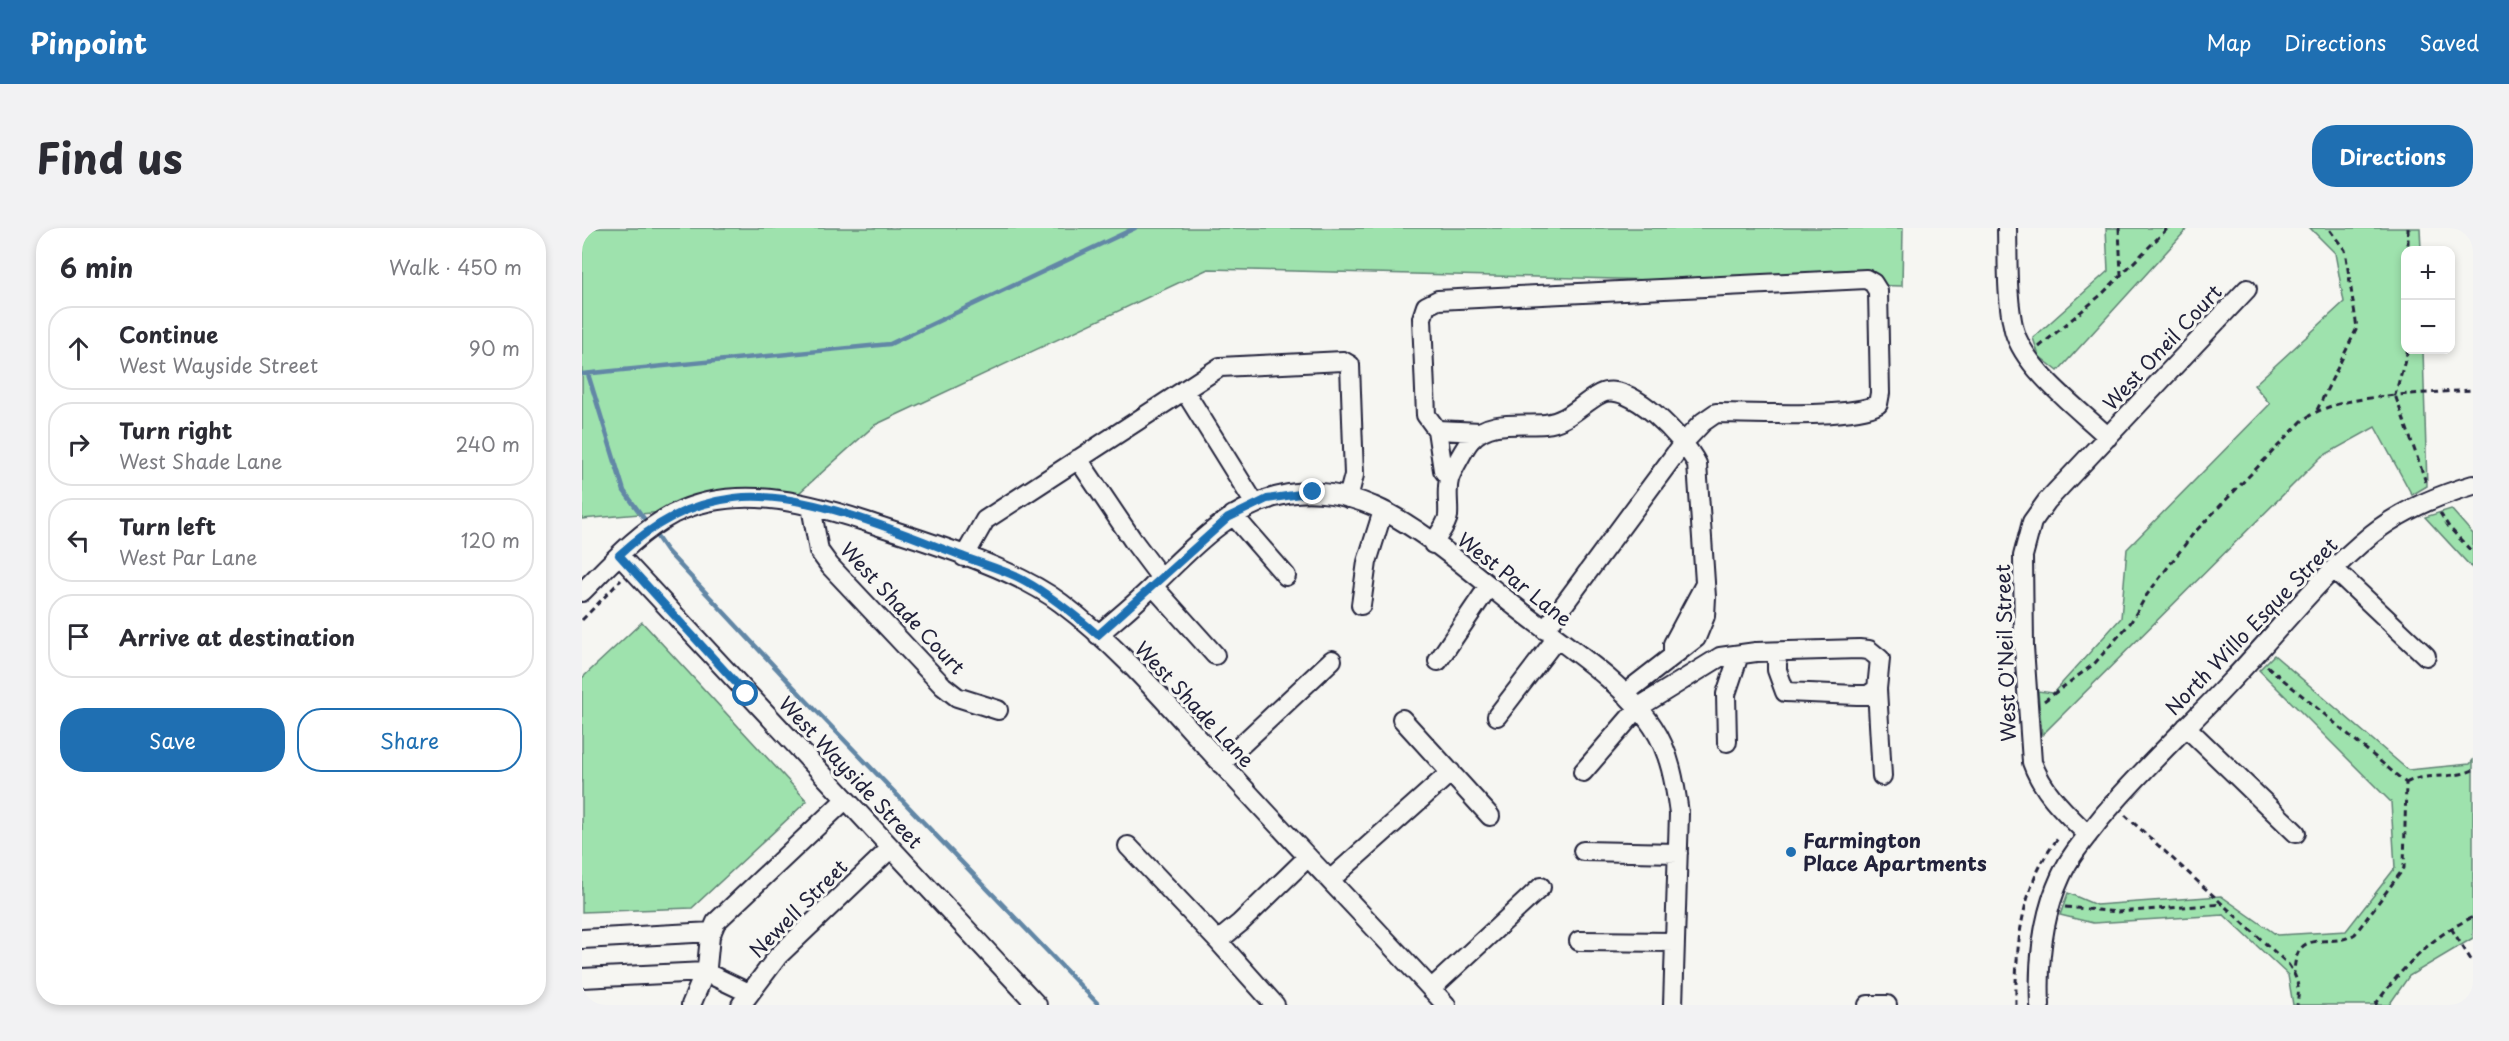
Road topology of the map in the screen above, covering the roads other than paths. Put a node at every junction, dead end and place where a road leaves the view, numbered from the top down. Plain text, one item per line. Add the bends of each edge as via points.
1 (2007, 228) edge
2 (2247, 289) dead end
3 (1184, 390) junction
4 (1437, 430) junction
5 (1481, 432) junction
6 (2108, 436) junction
7 (1684, 442) junction
8 (1078, 459) junction
9 (1449, 478) junction
10 (2473, 485) edge
11 (1348, 498) junction
12 (1255, 504) junction
13 (811, 506) junction
14 (1383, 512) junction
15 (1233, 515) junction
16 (1433, 544) junction
17 (619, 555) junction
18 (964, 557) junction
19 (2335, 570) junction
20 (1286, 576) dead end
21 (1157, 582) junction
22 (1488, 586) junction
23 (582, 592) edge
24 (1360, 605) dead end
25 (1098, 635) junction
26 (1550, 635) junction
27 (1776, 652) junction
28 (1215, 655) dead end
29 (1739, 655) junction
30 (2426, 656) dead end
31 (1332, 660) dead end
32 (1438, 661) dead end
33 (1877, 689) junction
34 (1624, 694) junction
35 (1639, 707) junction
36 (998, 710) dead end
37 (1497, 716) dead end
38 (1402, 719) dead end
39 (2186, 727) junction
40 (1727, 742) dead end
41 (1221, 764) junction
42 (1452, 772) junction
43 (1583, 772) dead end
44 (1882, 776) dead end
45 (846, 799) junction
46 (1490, 816) dead end
47 (2296, 833) dead end
48 (2088, 834) junction
49 (1128, 846) dead end
50 (891, 848) junction
51 (1583, 851) dead end
52 (1678, 853) junction
53 (1308, 857) junction
54 (1330, 880) junction
55 (1541, 887) dead end
56 (712, 932) junction
57 (582, 939) edge
58 (1218, 941) junction
59 (1579, 941) dead end
60 (1675, 942) junction
61 (705, 972) junction
62 (582, 978) edge
63 (1431, 989) junction
64 (745, 999) edge
65 (1026, 1001) edge
66 (691, 1005) edge
67 (1275, 1005) edge
68 (1446, 1005) edge
69 (1673, 1005) edge
70 (1868, 1005) edge
71 (1887, 1005) edge
72 (2040, 1005) edge

1 - 6 street via 2015,332 2036,368
2 - 6 street, West Oneil Court
3 - 8 street
3 - 11 street via 1220,367 1343,361 1350,365 1354,475
3 - 12 street
4 - 5 street
4 - 7 street via 1426,415 1420,331 1426,306 1438,300 1866,279 1873,283 1878,291 1878,404 1847,413 1716,413
4 - 9 street via 1443,470
5 - 7 street via 1504,424 1561,420 1601,393 1616,391 1630,396
5 - 9 street via 1470,441
6 - 48 street, West O'Neil Street via 2032,522 2023,564 2032,762 2039,781 2054,802
7 - 26 street
7 - 34 street via 1698,464 1704,616 1696,638
8 - 18 street via 985,520
8 - 21 street
9 - 16 street via 1448,518
10 - 19 street, North Willo Esque Street via 2433,497 2398,515
11 - 12 street, West Par Lane via 1313,492
11 - 14 street, West Par Lane
12 - 15 street, West Par Lane
13 - 17 street, West Shade Lane via 773,497 703,503 650,528
13 - 18 street, West Shade Lane
13 - 36 street, West Shade Court via 817,543 830,566 943,687 957,697
14 - 16 street, West Par Lane
14 - 24 street via 1367,562
15 - 20 street
15 - 21 street, West Par Lane
16 - 22 street, West Par Lane
17 - 23 street, West Shade Lane
17 - 45 street, West Wayside Street
18 - 25 street, West Shade Lane via 1023,580 1060,602
19 - 30 street
19 - 39 street, North Willo Esque Street
21 - 25 street, West Par Lane
21 - 28 street
22 - 26 street, West Par Lane
22 - 32 street
25 - 41 street, West Shade Lane
26 - 34 street, West Par Lane
26 - 37 street
27 - 29 street
27 - 33 street via 1785,692 1857,695
27 - 33 street via 1869,650 1880,659
29 - 35 street via 1720,657
29 - 40 street via 1726,694
31 - 41 street
33 - 44 street
34 - 35 street, West Par Lane
35 - 43 street
35 - 52 street, West Par Lane via 1659,736 1675,782
38 - 42 street
39 - 47 street
39 - 48 street, North Willo Esque Street
41 - 53 street, West Shade Lane
42 - 46 street
42 - 54 street
45 - 50 street, West Wayside Street
45 - 56 street via 716,922
48 - 72 street via 2061,876 2050,908 2041,948
49 - 58 street
50 - 64 street, Newell Street via 778,956
50 - 65 street, West Wayside Street
51 - 52 street
52 - 60 street, West Par Lane
53 - 54 street, West Shade Lane
53 - 58 street
54 - 63 street, West Shade Lane
55 - 63 street
56 - 57 street
56 - 61 street
58 - 67 street
59 - 60 street
60 - 69 street, West Par Lane
61 - 62 street
61 - 64 street
61 - 66 street
63 - 68 street, West Shade Lane
70 - 71 street

